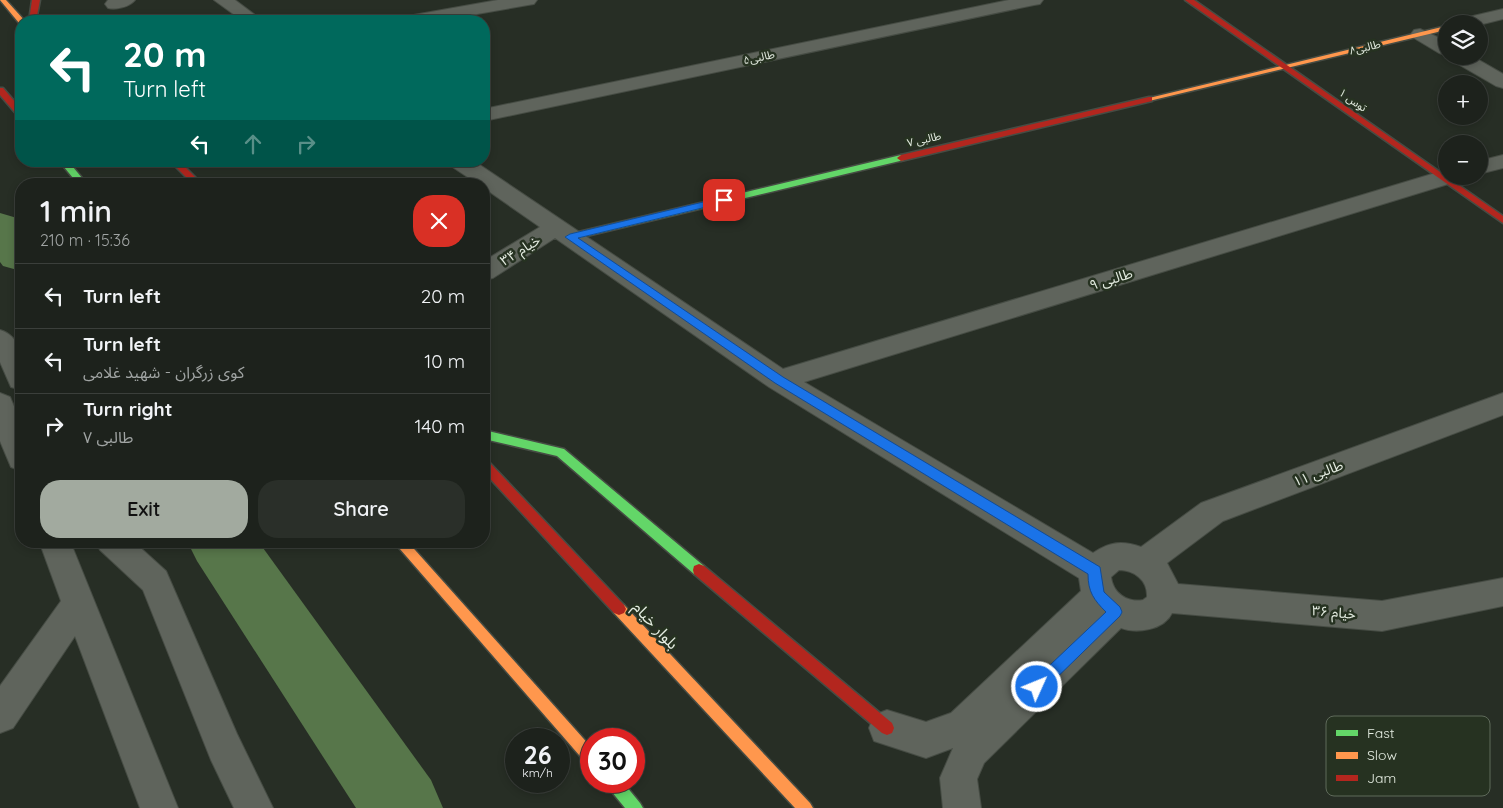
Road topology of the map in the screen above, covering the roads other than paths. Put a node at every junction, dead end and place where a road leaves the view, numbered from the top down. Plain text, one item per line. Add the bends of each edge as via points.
1 (2, 0) edge
2 (36, 0) edge
3 (223, 0) edge
4 (528, 0) edge
5 (1034, 0) edge
6 (1189, 0) edge
7 (1503, 14) edge
8 (16, 15) edge
9 (33, 15) edge
10 (245, 15) edge
11 (442, 15) edge
12 (1488, 18) edge
13 (1438, 30) edge
14 (1420, 34) junction
15 (1438, 44) edge
16 (1474, 65) edge
17 (1284, 67) junction
18 (1503, 82) edge
19 (0, 90) edge
20 (15, 107) edge
21 (490, 114) edge
22 (1503, 161) edge
23 (1488, 165) edge
24 (68, 167) edge
25 (180, 167) edge
26 (468, 167) edge
27 (1438, 171) edge
28 (78, 178) edge
29 (192, 178) edge
30 (484, 178) edge
31 (1438, 180) edge
32 (490, 182) edge
33 (1457, 185) edge
34 (1503, 220) edge
35 (563, 232) junction
36 (490, 269) edge
37 (0, 339) edge
38 (15, 366) edge
39 (779, 380) junction
40 (0, 404) edge
41 (1503, 404) edge
42 (490, 436) edge
43 (15, 443) edge
44 (490, 470) edge
45 (57, 548) edge
46 (119, 548) edge
47 (406, 548) edge
48 (1144, 562) junction
49 (1503, 592) edge
50 (1103, 593) junction
51 (1164, 598) junction
52 (78, 604) junction
53 (0, 716) edge
54 (887, 728) joint
55 (580, 746) edge
56 (622, 793) edge
57 (159, 808) edge
58 (254, 808) edge
59 (635, 808) edge
60 (805, 808) edge
61 (962, 808) edge

1 - 8 street
2 - 9 street
3 - 10 street
4 - 11 street
5 - 21 street, طالبی۵
6 - 17 street, توس ۱
7 - 12 street
13 - 14 street, طالبی۸
14 - 15 street
14 - 17 street, طالبی۸
16 - 18 street
17 - 27 street, توس ۱
17 - 35 street, طالبی ۷
19 - 20 street
22 - 23 street
24 - 28 street
25 - 29 street
26 - 30 street
31 - 39 street, طالبی ۹
32 - 35 street
33 - 34 street, توس ۱
35 - 36 street, خیام ۳۴
35 - 39 street
37 - 38 street
39 - 50 street
40 - 43 street
41 - 48 street, طالبی ۱۱ via 1212,512
42 - 54 street via 560,452
44 - 60 street, بلوار خیام
45 - 52 street
46 - 58 street via 155,581 224,747
47 - 55 street
48 - 50 street via 1129,556 1114,556 1102,561
48 - 51 street via 1160,578
49 - 51 street, خیام ۳۶ via 1382,616
50 - 51 street via 1138,616 1159,608
50 - 54 street via 962,727 926,740
50 - 61 street via 971,750 958,778
52 - 53 street
52 - 57 street
56 - 59 street

